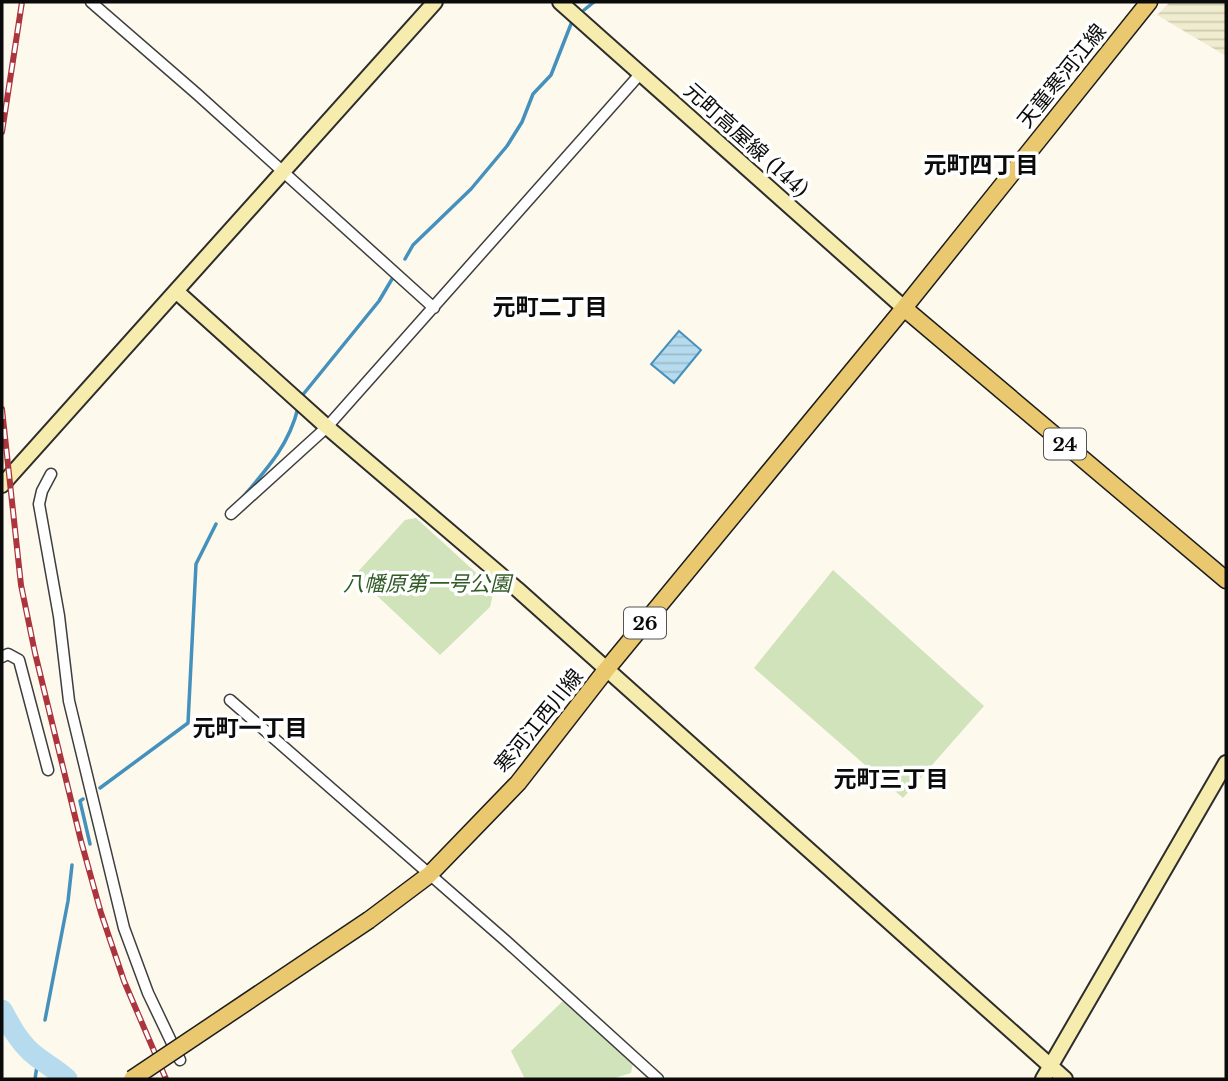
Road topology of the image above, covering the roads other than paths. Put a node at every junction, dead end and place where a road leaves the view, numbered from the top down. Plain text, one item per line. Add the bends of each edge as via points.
1 (91, 2) edge
2 (435, 2) edge
3 (560, 2) edge
4 (1149, 2) edge
5 (641, 73) junction
6 (283, 172) junction
7 (176, 291) junction
8 (434, 308) junction
9 (904, 308) junction
10 (327, 427) junction
11 (51, 474) dead end
12 (2, 485) edge
13 (231, 514) dead end
14 (1226, 580) edge
15 (2, 657) edge
16 (606, 670) junction
17 (230, 700) dead end
18 (1226, 763) edge
19 (48, 770) dead end
20 (429, 874) junction
21 (180, 1060) dead end
22 (1047, 1073) edge
23 (132, 1079) edge
24 (659, 1079) edge
25 (1065, 1079) edge

1 - 6 street
2 - 6 street
3 - 5 street, 元町高屋線 (144)
4 - 9 main road, 天童寒河江線
5 - 8 street
5 - 9 street, 元町高屋線 (144)
6 - 7 street
6 - 8 street
7 - 10 street
7 - 12 street
8 - 10 street
9 - 14 main road, 24
9 - 16 main road, 寒河江西川線 / 26
10 - 13 street
10 - 16 street
11 - 21 street via 39,504 69,701 124,928
15 - 19 street via 8,654 19,660
16 - 20 main road, 寒河江西川線 / 26 via 518,783
16 - 22 street
17 - 20 street
18 - 22 street
20 - 23 main road, 寒河江西川線 / 26, bridge via 369,920
20 - 24 street
22 - 25 street

